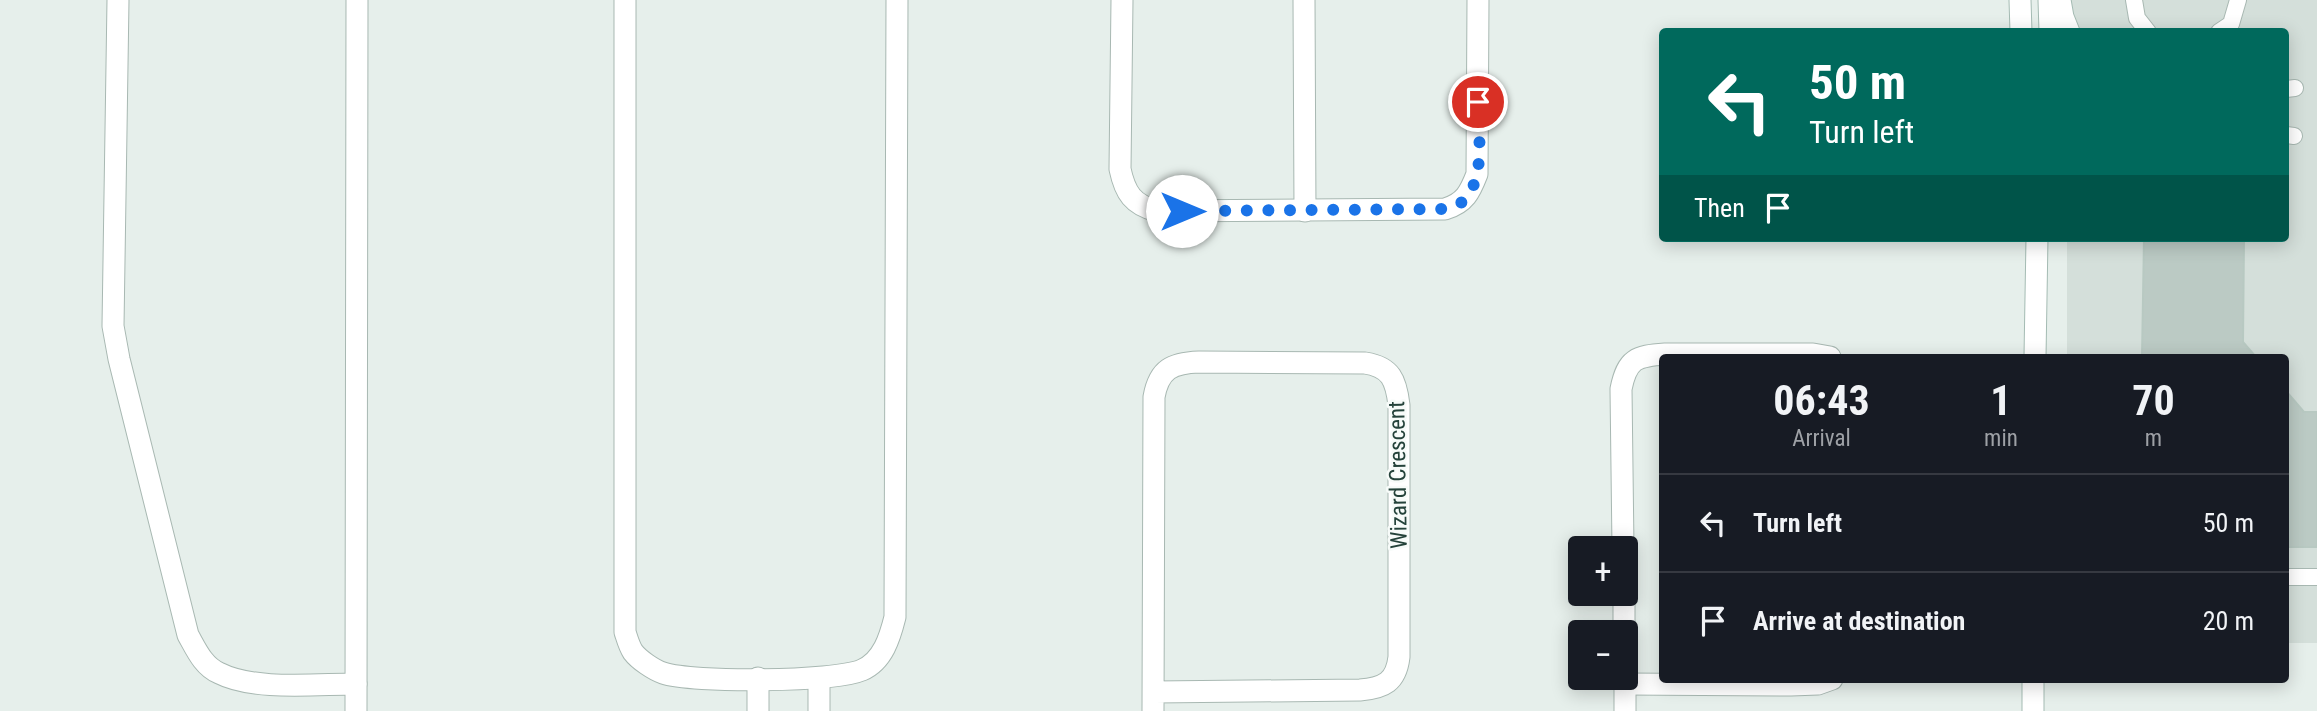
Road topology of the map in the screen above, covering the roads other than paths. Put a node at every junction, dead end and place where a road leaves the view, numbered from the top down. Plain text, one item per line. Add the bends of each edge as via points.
1 (118, 0) edge
2 (357, 0) edge
3 (625, 0) edge
4 (897, 0) edge
5 (1122, 0) edge
6 (1304, 0) edge
7 (1478, 0) edge
8 (2020, 0) edge
9 (2049, 0) edge
10 (2060, 0) edge
11 (2134, 0) edge
12 (2238, 0) edge
13 (2021, 28) edge
14 (2050, 28) edge
15 (2067, 28) edge
16 (2145, 28) edge
17 (2225, 28) edge
18 (1305, 211) junction
19 (2037, 242) edge
20 (1659, 354) edge
21 (1665, 354) edge
22 (1812, 354) edge
23 (2035, 354) edge
24 (1623, 536) edge
25 (2289, 577) edge
26 (2317, 577) edge
27 (758, 678) junction
28 (819, 678) junction
29 (1638, 680) edge
30 (1659, 681) edge
31 (1725, 683) edge
32 (1821, 683) edge
33 (2033, 683) edge
34 (355, 684) junction
35 (1625, 690) edge
36 (1154, 701) edge
37 (356, 711) edge
38 (758, 711) edge
39 (819, 711) edge
40 (1625, 711) edge
41 (2033, 711) edge

1 - 34 street via 113,326 188,635 201,658 217,673 239,680
2 - 34 street
3 - 27 street via 625,632 632,651 661,673 683,678
4 - 28 street via 895,617 878,658 862,670
5 - 18 street via 1120,169 1128,195 1157,211
6 - 18 street
7 - 18 street via 1477,174 1465,200 1446,209
8 - 13 street
9 - 14 street
10 - 15 street
11 - 16 lane via 2137,18
12 - 17 lane via 2231,24
19 - 23 street
20 - 24 street via 1643,355 1624,373
21 - 22 street
25 - 26 lane
27 - 28 street
27 - 38 street
28 - 39 street
29 - 30 street
31 - 32 street
33 - 41 street
34 - 37 street
35 - 40 street
36 - 36 street, Wizard Crescent via 1154,397 1162,374 1184,362 1365,363 1387,371 1394,380 1399,405 1398,669 1377,688

